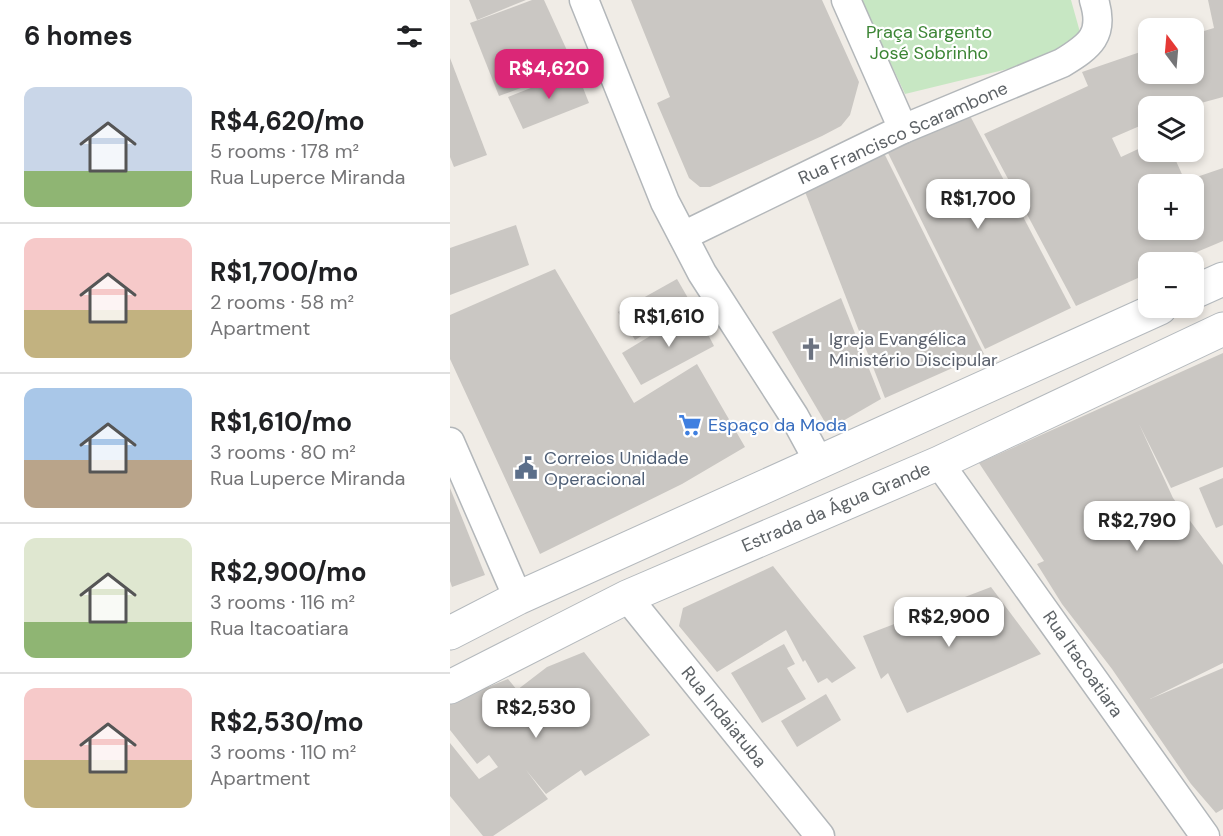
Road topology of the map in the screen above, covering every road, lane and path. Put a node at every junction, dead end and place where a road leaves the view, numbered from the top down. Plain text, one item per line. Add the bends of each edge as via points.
1 (584, 0) edge
2 (846, 0) edge
3 (1096, 5) edge
4 (903, 129) junction
5 (682, 236) junction
6 (1223, 279) edge
7 (1204, 288) edge
8 (1138, 318) edge
9 (1223, 328) edge
10 (450, 442) edge
11 (819, 462) junction
12 (939, 463) junction
13 (627, 597) junction
14 (518, 598) junction
15 (450, 633) edge
16 (450, 687) edge
17 (820, 836) edge
18 (1205, 836) edge

1 - 5 street
2 - 4 street
3 - 4 street, Rua Francisco Scarambone via 1095,38 1085,50
4 - 5 street, Rua Francisco Scarambone
5 - 11 street
6 - 7 main road
8 - 11 main road
9 - 12 main road, Estrada da Água Grande
10 - 14 street
11 - 14 main road
12 - 13 main road, Estrada da Água Grande
12 - 18 street, Rua Itacoatiara
13 - 16 main road, Estrada da Água Grande
13 - 17 street, Rua Indaiatuba
14 - 15 main road

